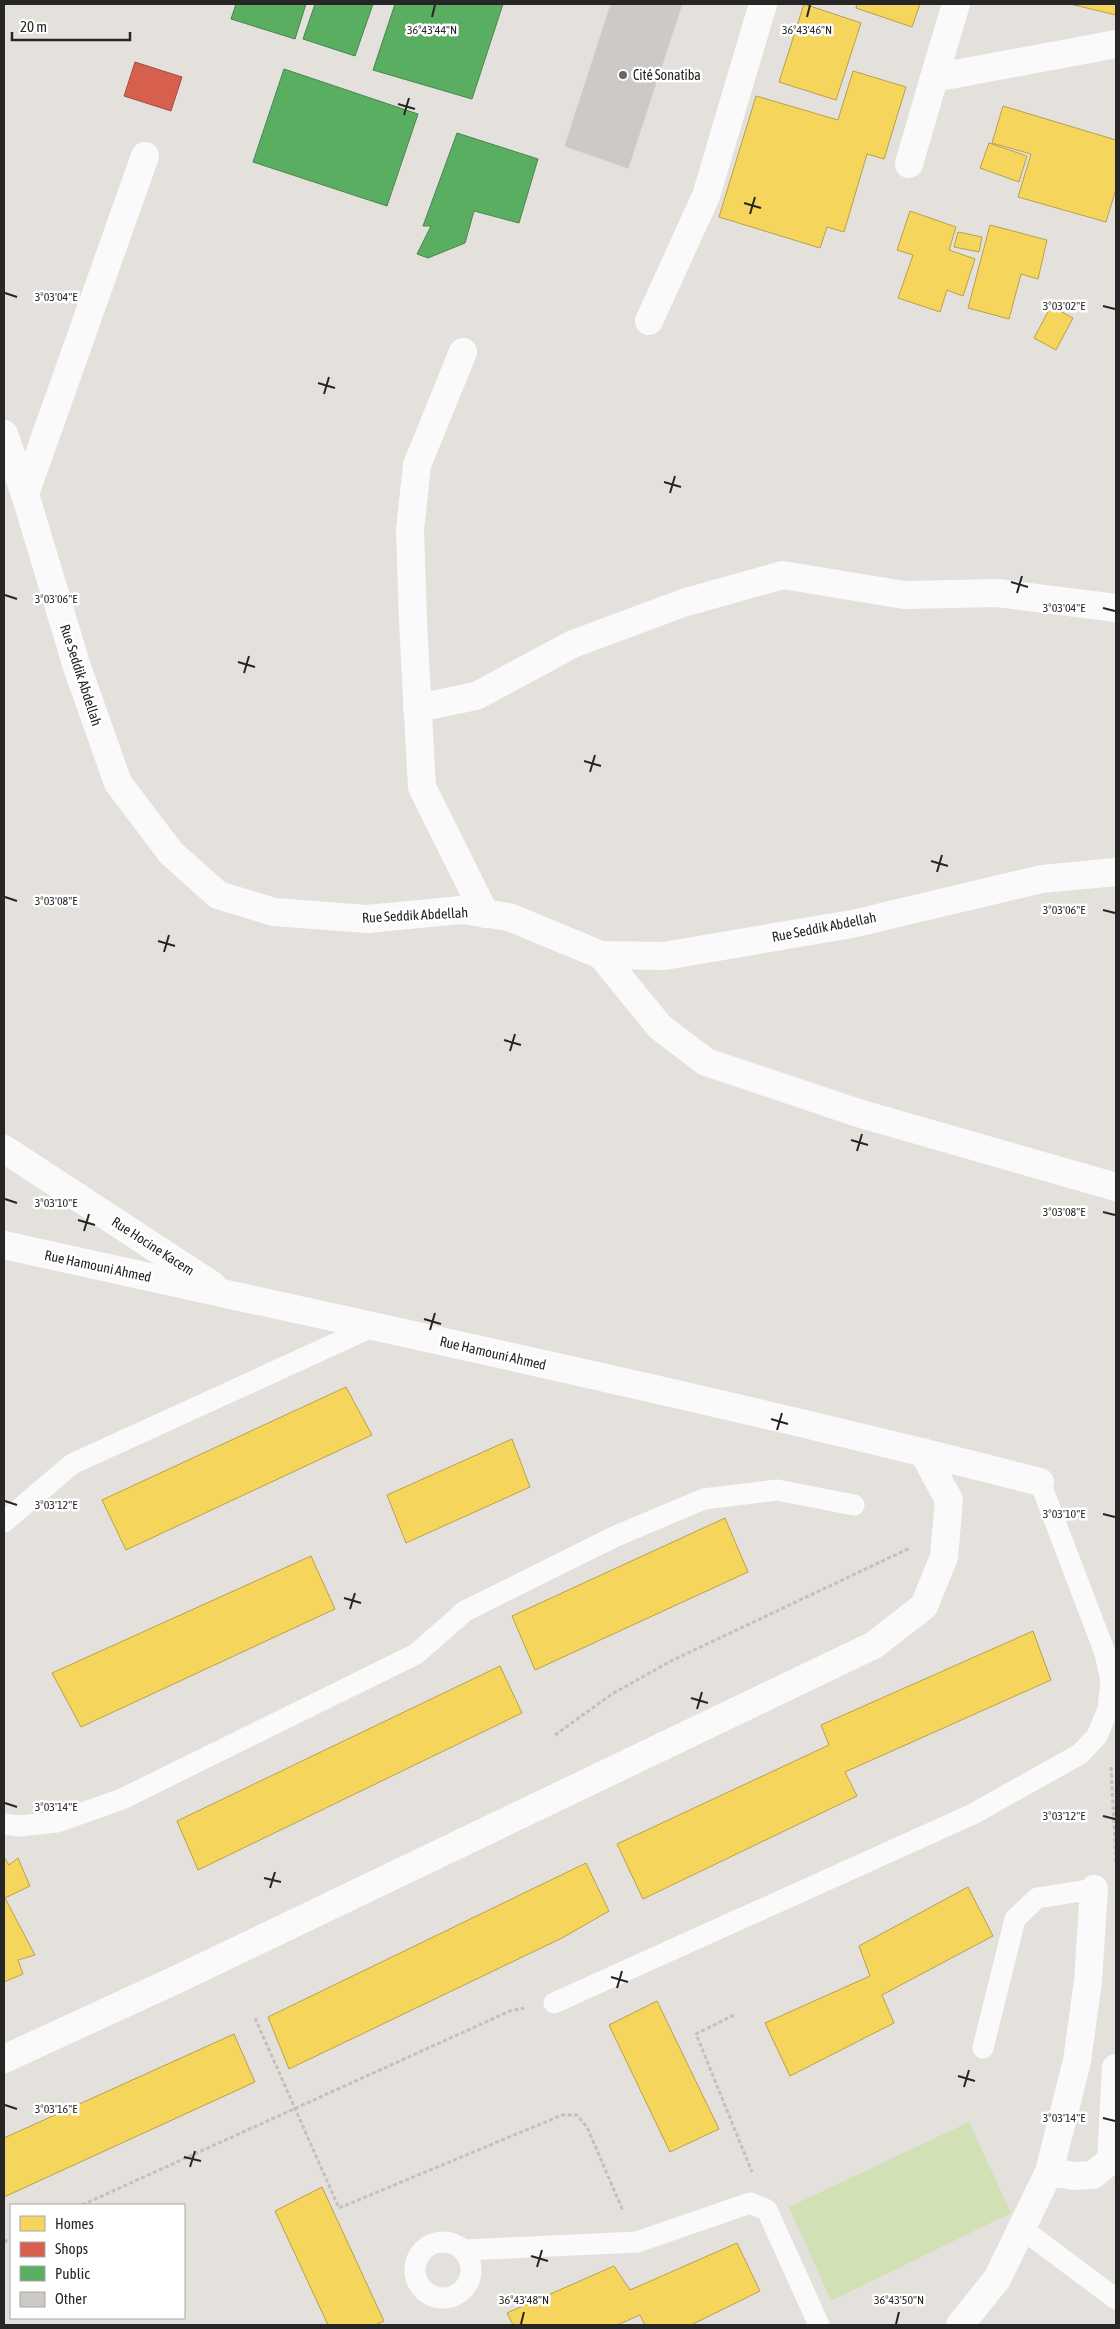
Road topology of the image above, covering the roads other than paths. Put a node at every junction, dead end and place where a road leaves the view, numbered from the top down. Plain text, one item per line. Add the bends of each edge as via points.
1 (763, 4) edge
2 (956, 4) edge
3 (1116, 44) edge
4 (934, 78) junction
5 (145, 156) dead end
6 (909, 164) dead end
7 (649, 321) dead end
8 (463, 352) dead end
9 (4, 434) edge
10 (25, 494) junction
11 (1116, 608) edge
12 (417, 708) junction
13 (1116, 872) edge
14 (486, 914) junction
15 (601, 955) junction
16 (4, 1148) edge
17 (1116, 1187) edge
18 (4, 1245) edge
19 (227, 1294) junction
20 (374, 1326) junction
21 (923, 1452) junction
22 (1040, 1482) joint
23 (854, 1505) dead end
24 (4, 1522) edge
25 (4, 1824) edge
26 (1094, 1889) joint
27 (554, 2002) road end
28 (983, 2048) dead end
29 (4, 2060) edge
30 (1116, 2068) edge
31 (1049, 2172) junction
32 (1022, 2229) junction
33 (464, 2250) dead end
34 (1116, 2298) edge
35 (819, 2325) edge
36 (960, 2325) edge

1 - 7 street via 706,196
2 - 4 street
3 - 4 street
4 - 6 street
5 - 10 street
8 - 12 street via 418,465 410,530
9 - 10 street, Rue Seddik Abdellah
10 - 14 street, Rue Seddik Abdellah via 78,667 118,783 171,853 218,894 274,912 367,919 461,910
11 - 12 street via 998,593 904,594 783,575 683,603 573,644 476,696
12 - 14 street via 422,787
13 - 15 street, Rue Seddik Abdellah via 1042,879 852,924 664,956
14 - 15 street, Rue Seddik Abdellah via 518,920
15 - 17 street via 660,1027 706,1062 858,1114
16 - 19 street, Rue Hocine Kacem
18 - 19 street, Rue Hamouni Ahmed
19 - 20 street, Rue Hamouni Ahmed
20 - 21 street, Rue Hamouni Ahmed
20 - 24 lane via 72,1464
21 - 22 street, Rue Hamouni Ahmed
21 - 29 street via 949,1500 944,1557 924,1606 874,1645
22 - 27 lane via 1105,1653 1112,1681 1108,1709 1097,1736 1080,1754 973,1814
23 - 25 lane via 777,1490 704,1499 616,1536 465,1611 416,1654 122,1799 57,1822 19,1826
26 - 28 lane via 1037,1898 1015,1919
26 - 31 street via 1088,1980 1077,2061
30 - 31 street via 1111,2160 1093,2175
31 - 32 street
32 - 34 lane
32 - 36 street via 998,2279
33 - 35 lane via 637,2242 750,2203 768,2210

